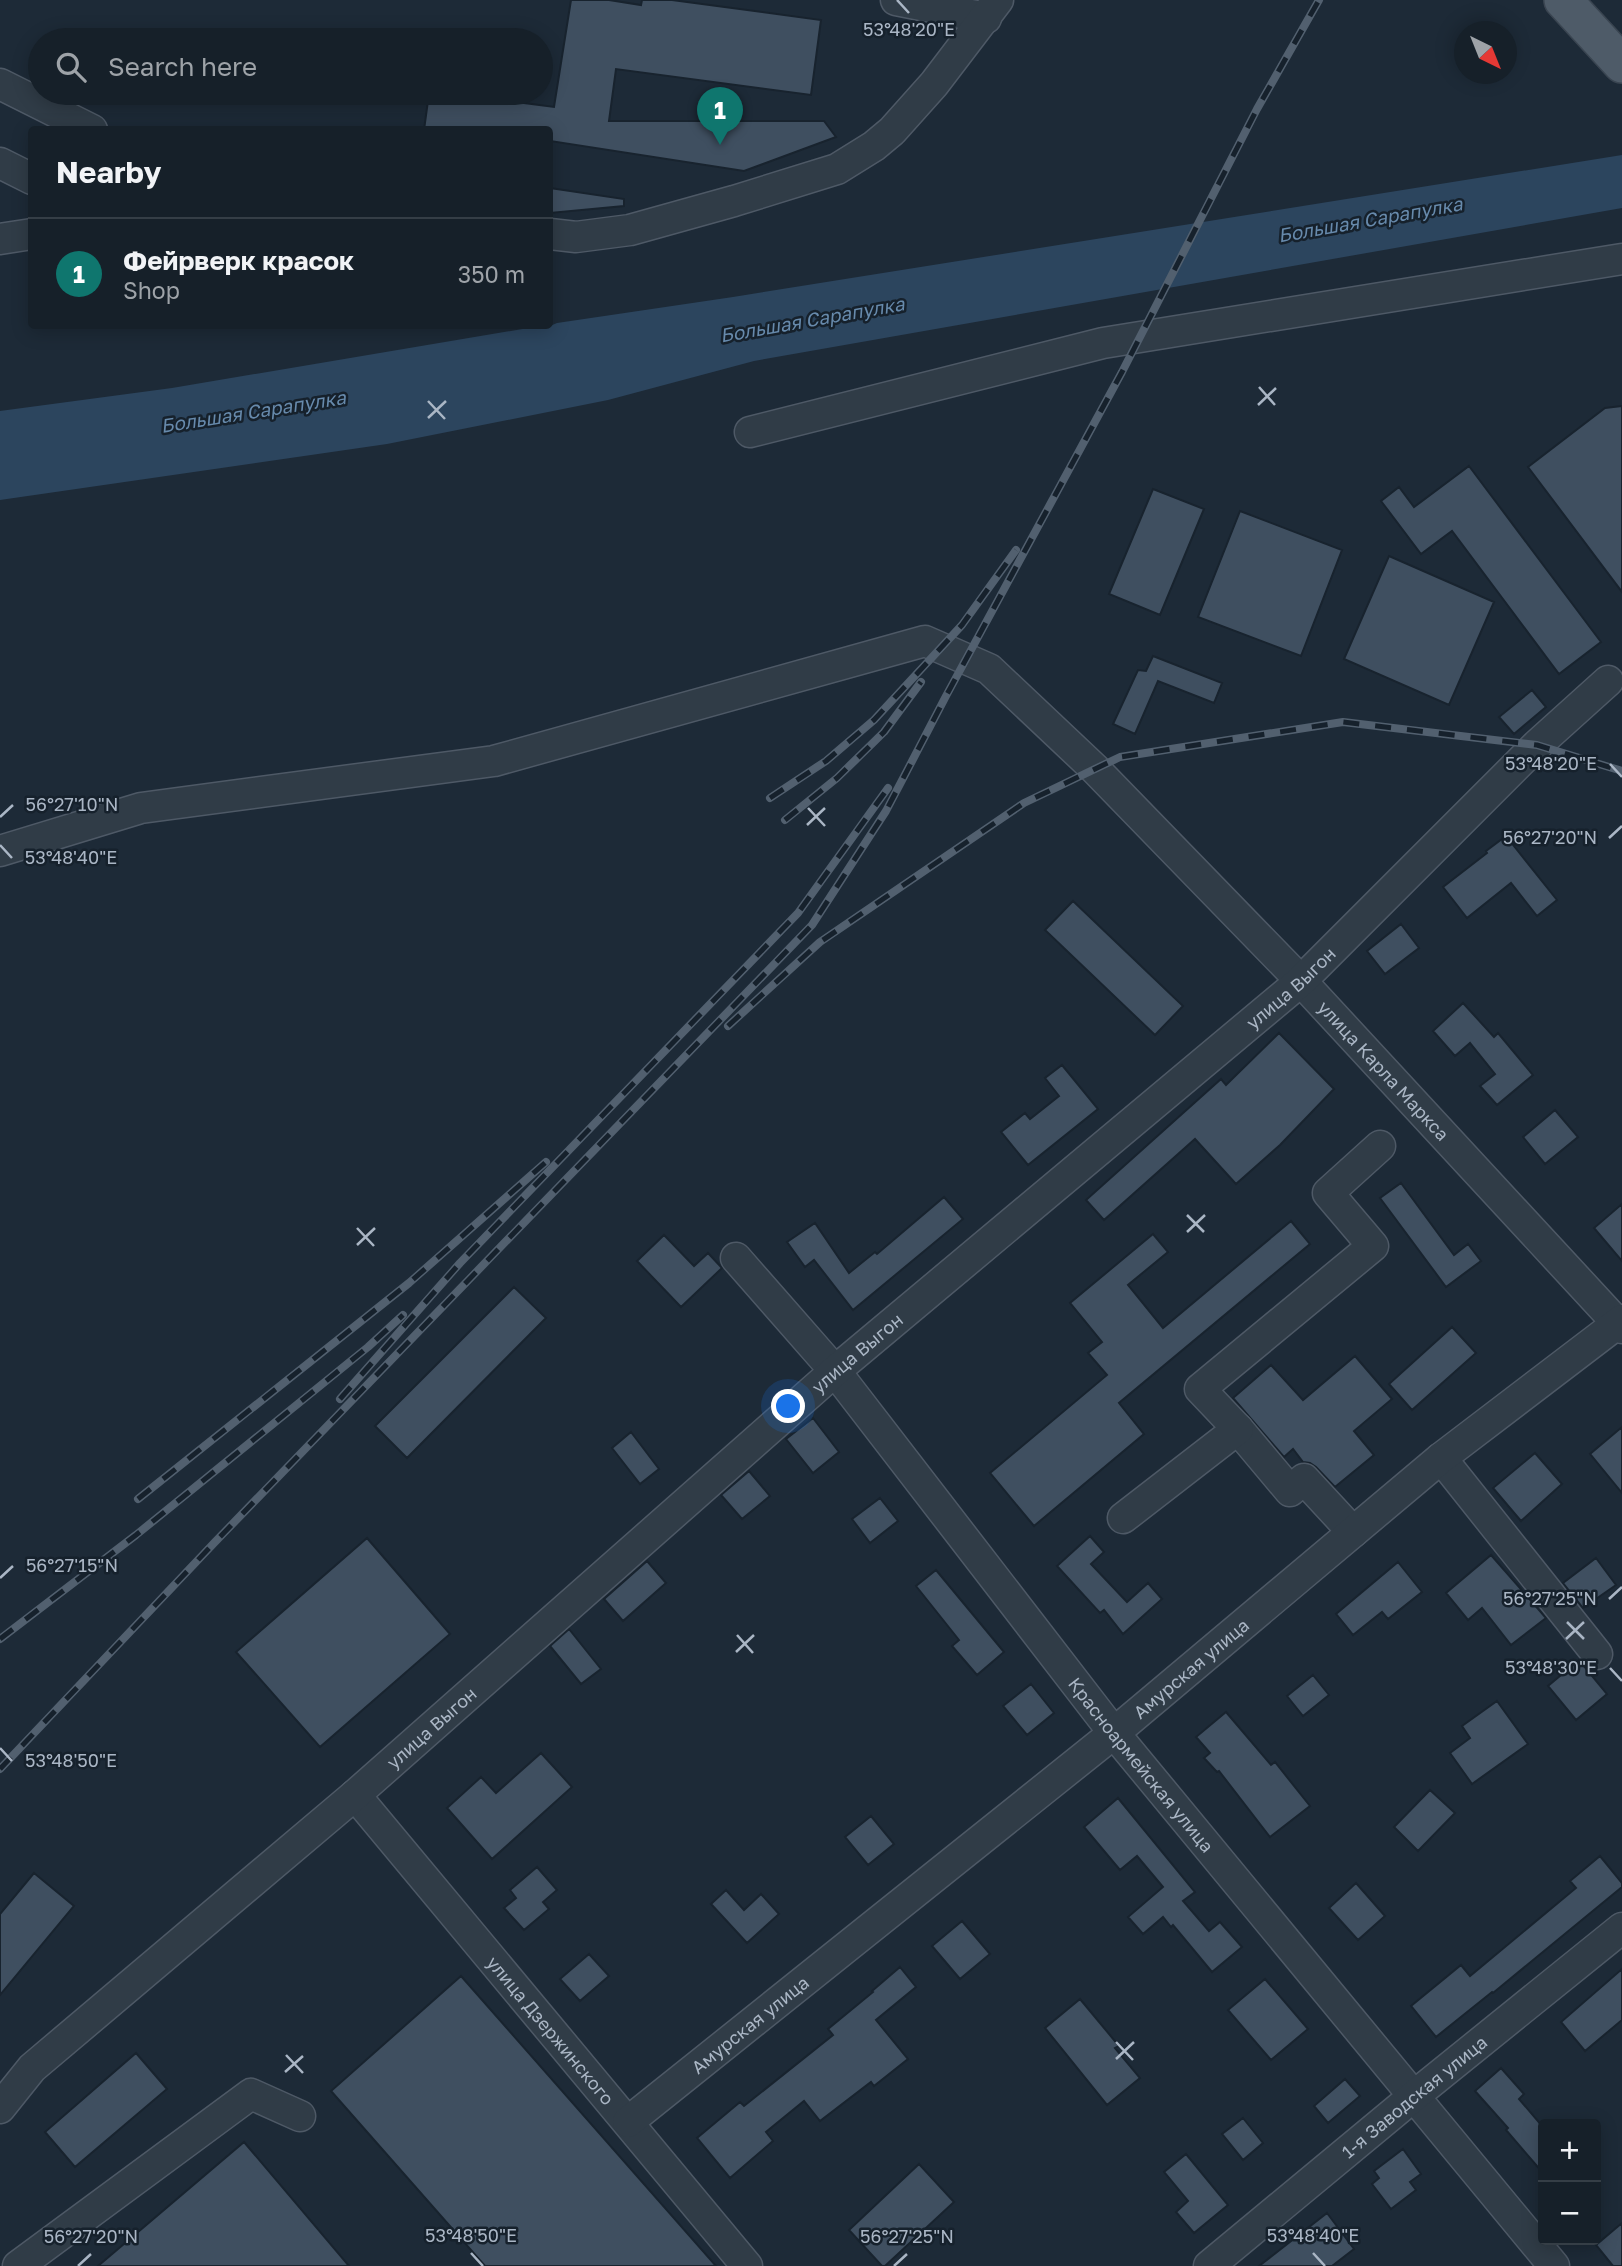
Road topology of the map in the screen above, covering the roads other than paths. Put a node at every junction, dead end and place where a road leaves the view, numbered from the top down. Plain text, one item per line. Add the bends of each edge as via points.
1 (896, 0) edge
2 (1563, 0) edge
3 (992, 9) edge
4 (1622, 64) edge
5 (0, 84) edge
6 (28, 98) edge
7 (42, 105) edge
8 (84, 126) edge
9 (0, 163) edge
10 (28, 177) edge
11 (563, 236) edge
12 (1622, 258) edge
13 (750, 432) dead end
14 (1608, 681) dead end
15 (0, 851) edge
16 (1301, 981) junction
17 (1380, 1146) dead end
18 (736, 1258) dead end
19 (1621, 1324) edge
20 (835, 1371) junction
21 (1238, 1429) junction
22 (1441, 1458) junction
23 (1123, 1518) dead end
24 (1353, 1532) junction
25 (1597, 1654) dead end
26 (1114, 1733) junction
27 (355, 1796) junction
28 (1622, 1928) edge
29 (32, 2068) junction
30 (0, 2076) edge
31 (1414, 2096) junction
32 (0, 2108) edge
33 (300, 2116) dead end
34 (628, 2122) junction
35 (18, 2266) edge
36 (747, 2266) edge
37 (1209, 2266) edge
38 (1553, 2266) edge

1 - 3 street
2 - 4 main road
3 - 11 street via 891,131 837,169 641,227
5 - 6 street
7 - 8 street
9 - 10 street
12 - 13 street via 1103,343
14 - 16 street, улица Выгон via 1537,745
15 - 16 street, улица Карла Маркса via 141,808 494,761 925,641 989,669 1095,769
16 - 19 street, улица Карла Маркса
16 - 20 street, улица Выгон
17 - 21 street via 1328,1193 1373,1246 1200,1389
18 - 20 street, Красноармейская улица
19 - 22 street, Амурская улица
20 - 26 street, Красноармейская улица
20 - 27 street, улица Выгон
21 - 23 street
21 - 24 street via 1290,1491 1304,1479
22 - 24 street, Амурская улица
22 - 25 street
24 - 26 street, Амурская улица
26 - 31 street, Красноармейская улица
26 - 34 street, Амурская улица
27 - 29 street, улица Выгон
27 - 34 street, улица Дзержинского
28 - 31 street, 1-я Заводская улица
29 - 30 street
29 - 32 street
31 - 37 street, 1-я Заводская улица
31 - 38 street, Красноармейская улица
33 - 35 street via 251,2094
34 - 36 street, улица Дзержинского

